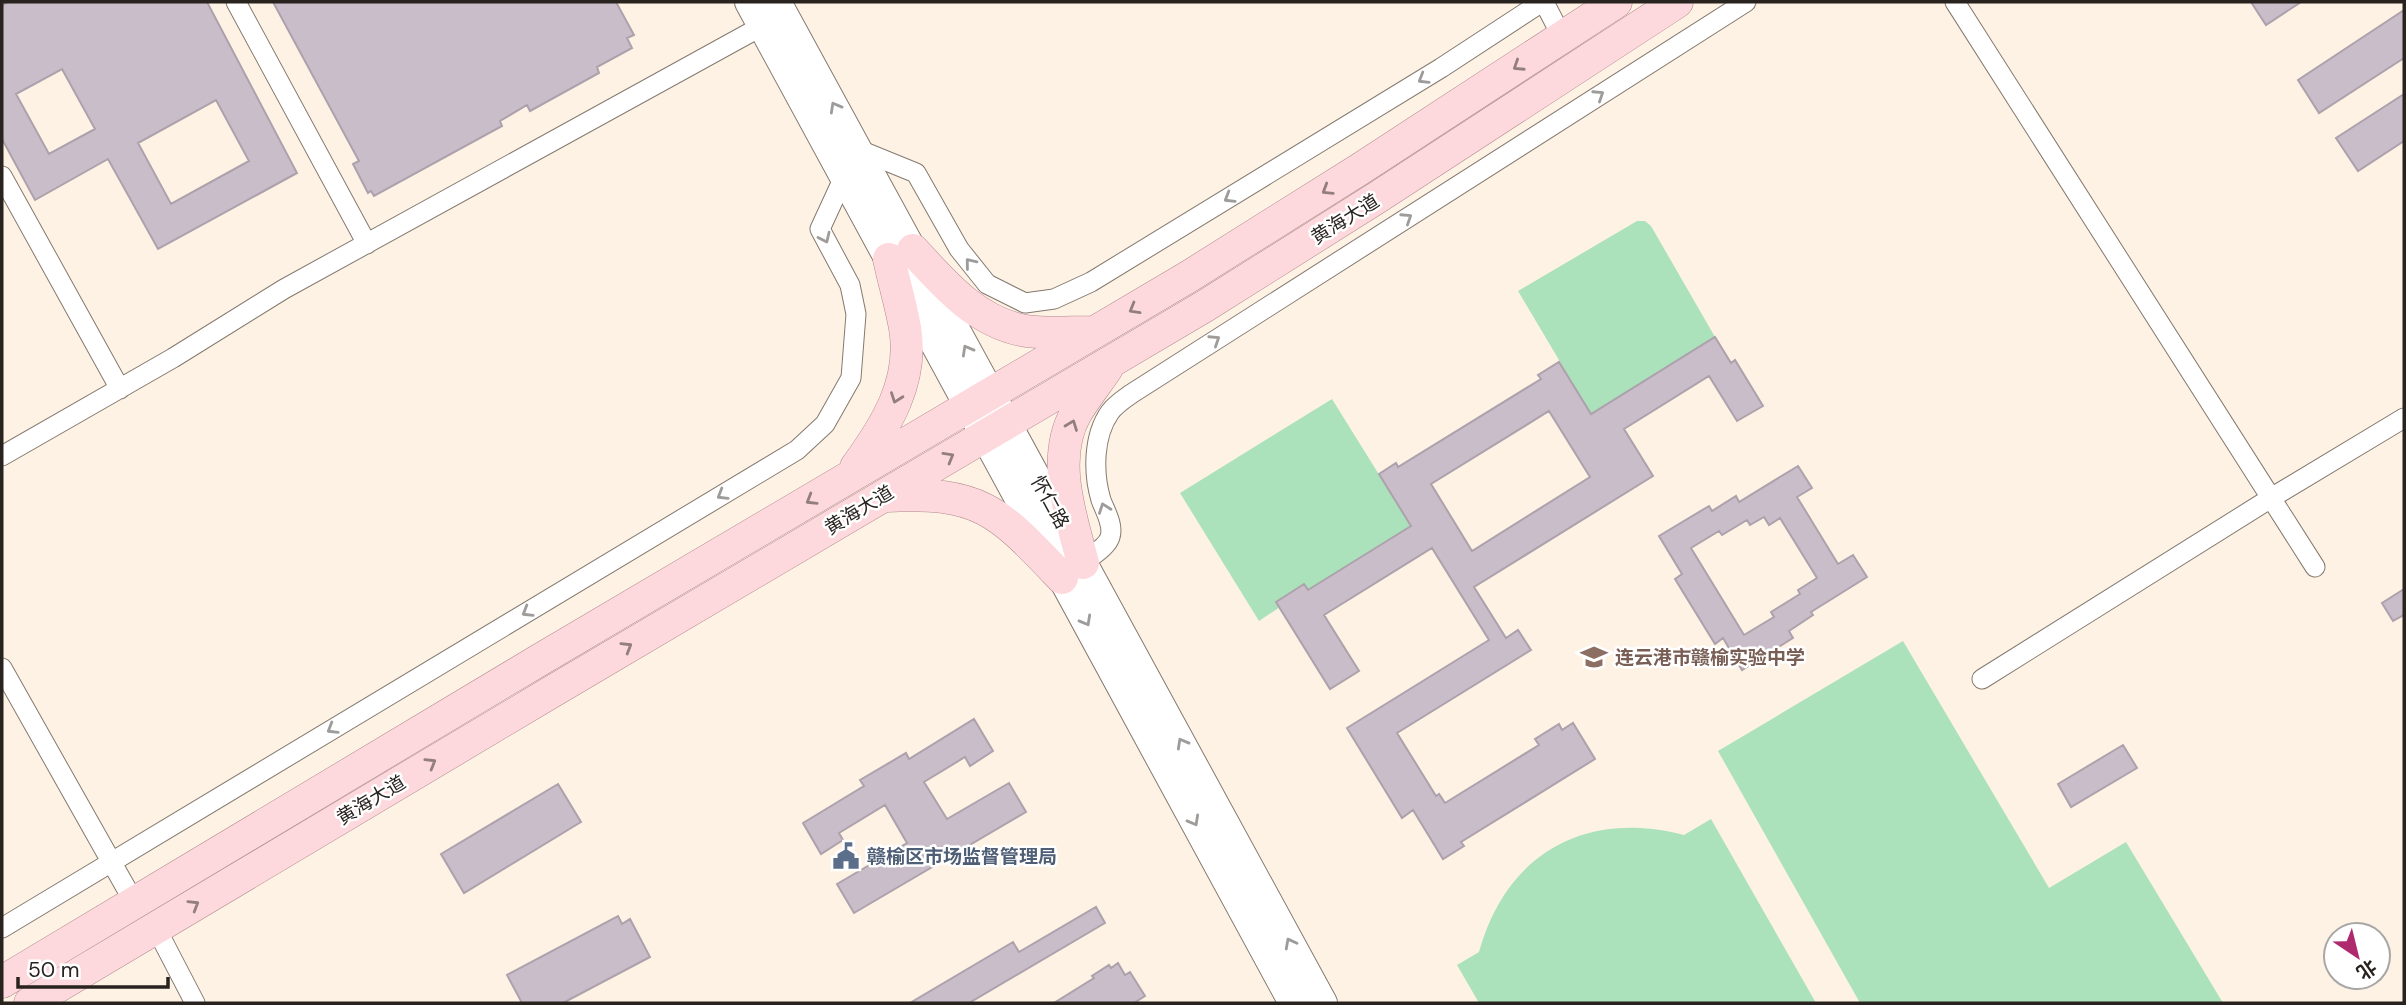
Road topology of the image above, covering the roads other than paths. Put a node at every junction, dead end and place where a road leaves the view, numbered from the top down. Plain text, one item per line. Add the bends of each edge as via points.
1 (236, 2) edge
2 (749, 2) edge
3 (777, 2) edge
4 (1543, 2) edge
5 (1616, 2) edge
6 (1677, 2) edge
7 (1746, 2) edge
8 (1955, 2) edge
9 (762, 26) junction
10 (1562, 37) junction
11 (857, 149) junction
12 (2, 176) edge
13 (844, 177) junction
14 (367, 244) junction
15 (901, 255) junction
16 (1096, 331) junction
17 (1111, 362) junction
18 (120, 389) junction
19 (980, 400) junction
20 (2404, 418) edge
21 (996, 430) junction
22 (2, 456) edge
23 (848, 478) junction
24 (882, 497) junction
25 (2271, 498) junction
26 (2315, 567) dead end
27 (1073, 571) junction
28 (2, 668) edge
29 (1982, 679) dead end
30 (111, 862) junction
31 (134, 902) junction
32 (2, 928) edge
33 (156, 928) junction
34 (2, 982) edge
35 (30, 1003) edge
36 (195, 1003) edge
37 (1293, 1003) edge
38 (1323, 1003) edge

1 - 14 street
2 - 9 main road, 怀仁路
11 -> 3 main road, 怀仁路
4 - 10 street
4 -> 11 street via 1091,282 1054,299 1025,303 987,284 959,249 916,173
5 - 10 main road, 黄海大道
6 - 17 main road, 黄海大道 via 1368,204
27 -> 7 street via 1111,535 1100,498 1098,437 1111,411 1130,394
8 - 25 street
9 - 13 main road, 怀仁路
9 - 14 street
10 -> 16 main road, 黄海大道 via 1337,184
11 - 15 main road, 怀仁路
12 - 18 street
13 - 15 main road, 怀仁路
13 -> 30 street via 820,229 850,285 856,314 851,378 825,424 797,450
14 - 18 street
15 - 16 main road via 997,322 1045,333
15 - 19 main road, 怀仁路
15 -> 23 main road via 906,366 884,428
16 - 19 main road, 黄海大道
17 - 21 main road, 黄海大道
27 -> 17 main road via 1063,467 1066,439 1075,415
18 - 22 street
19 - 21 main road, 怀仁路
19 - 23 main road, 黄海大道
20 - 25 street
24 -> 21 main road, 黄海大道
21 - 27 main road, 怀仁路
23 -> 31 main road, 黄海大道
24 - 27 main road via 927,494 980,506
33 -> 24 main road, 黄海大道
25 - 26 street
25 - 29 street
27 -> 37 main road, 怀仁路
38 -> 27 main road, 怀仁路
28 - 30 street
30 - 31 street
30 - 32 street
31 - 34 main road, 黄海大道
33 - 35 main road, 黄海大道
33 - 36 street

